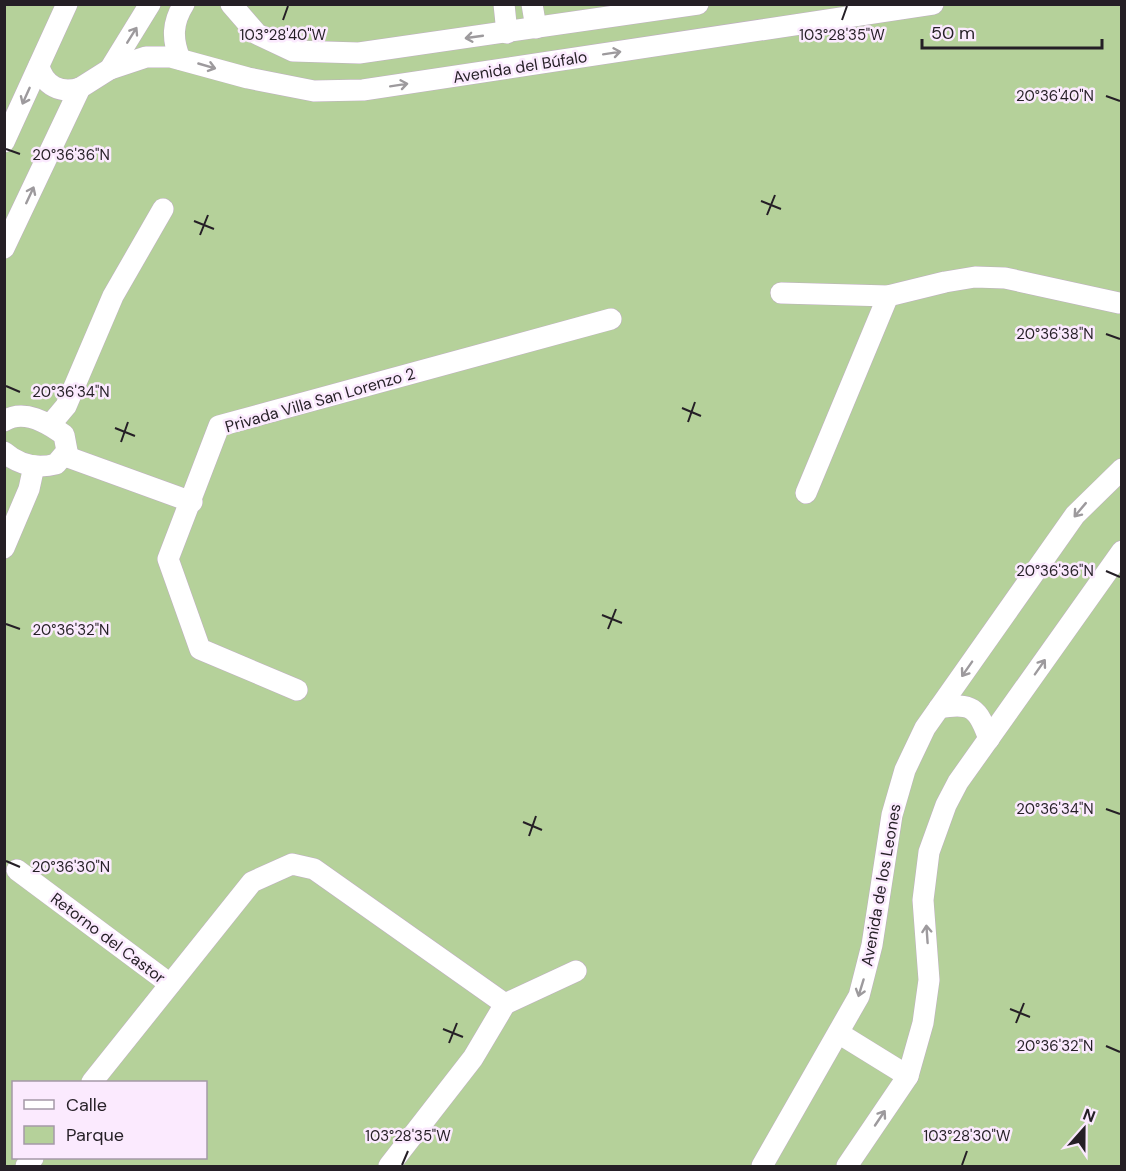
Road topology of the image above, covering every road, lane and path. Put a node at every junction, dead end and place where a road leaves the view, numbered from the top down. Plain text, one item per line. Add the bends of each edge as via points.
1 (67, 4) edge
2 (150, 4) edge
3 (184, 4) edge
4 (231, 4) edge
5 (504, 4) edge
6 (532, 4) edge
7 (698, 4) edge
8 (933, 4) edge
9 (536, 28) junction
10 (507, 33) junction
11 (180, 59) junction
12 (39, 66) junction
13 (110, 69) junction
14 (80, 88) junction
15 (4, 142) edge
16 (163, 209) dead end
17 (4, 248) edge
18 (781, 293) dead end
19 (888, 296) junction
20 (1121, 303) edge
21 (611, 319) dead end
22 (7, 417) edge
23 (50, 425) junction
24 (4, 452) edge
25 (65, 456) junction
26 (34, 466) junction
27 (1122, 469) edge
28 (806, 493) dead end
29 (192, 501) junction
30 (4, 548) edge
31 (1122, 551) edge
32 (297, 690) dead end
33 (939, 708) junction
34 (989, 739) junction
35 (17, 870) dead end
36 (576, 971) dead end
37 (170, 984) junction
38 (505, 1004) junction
39 (840, 1034) junction
40 (908, 1076) junction
41 (94, 1081) edge
42 (389, 1167) edge
43 (762, 1167) edge
44 (847, 1167) edge

1 - 12 street
13 -> 2 street
3 - 11 street via 174,36
10 -> 4 street via 359,53 293,51 257,34
5 - 10 street
6 - 9 street
7 - 9 street
11 -> 8 street, Avenida del Búfalo via 314,91 363,90
9 - 10 street
11 - 13 street, Avenida del Búfalo via 146,57
12 - 14 street via 53,87 71,91
12 -> 15 street
13 - 14 street
17 -> 14 street
16 - 23 street via 113,296 66,406
18 - 19 street
19 - 20 street via 975,277 1005,278
19 - 28 street
21 - 29 street, Privada Villa San Lorenzo 2 via 219,426
22 - 23 street via 33,418
23 - 25 street via 64,435
24 - 26 street
25 - 26 street via 56,464
25 - 29 street
26 - 30 street via 29,489
27 -> 33 street, Avenida de los Leones via 1076,515
29 - 32 street, Privada Villa San Lorenzo 2 via 168,559 200,649
34 -> 31 street
33 - 34 street via 959,704 973,709 982,719
33 -> 39 street, Avenida de los Leones via 905,770 884,855 867,968 859,996
40 -> 34 street via 923,1023 929,980 923,900 929,852 950,797
35 - 37 street, Retorno del Castor
36 - 38 street
37 - 38 street via 252,882 292,864 314,869
37 - 41 street
38 - 42 street via 473,1058
39 - 40 street
39 - 43 street, Avenida de los Leones
44 -> 40 street

